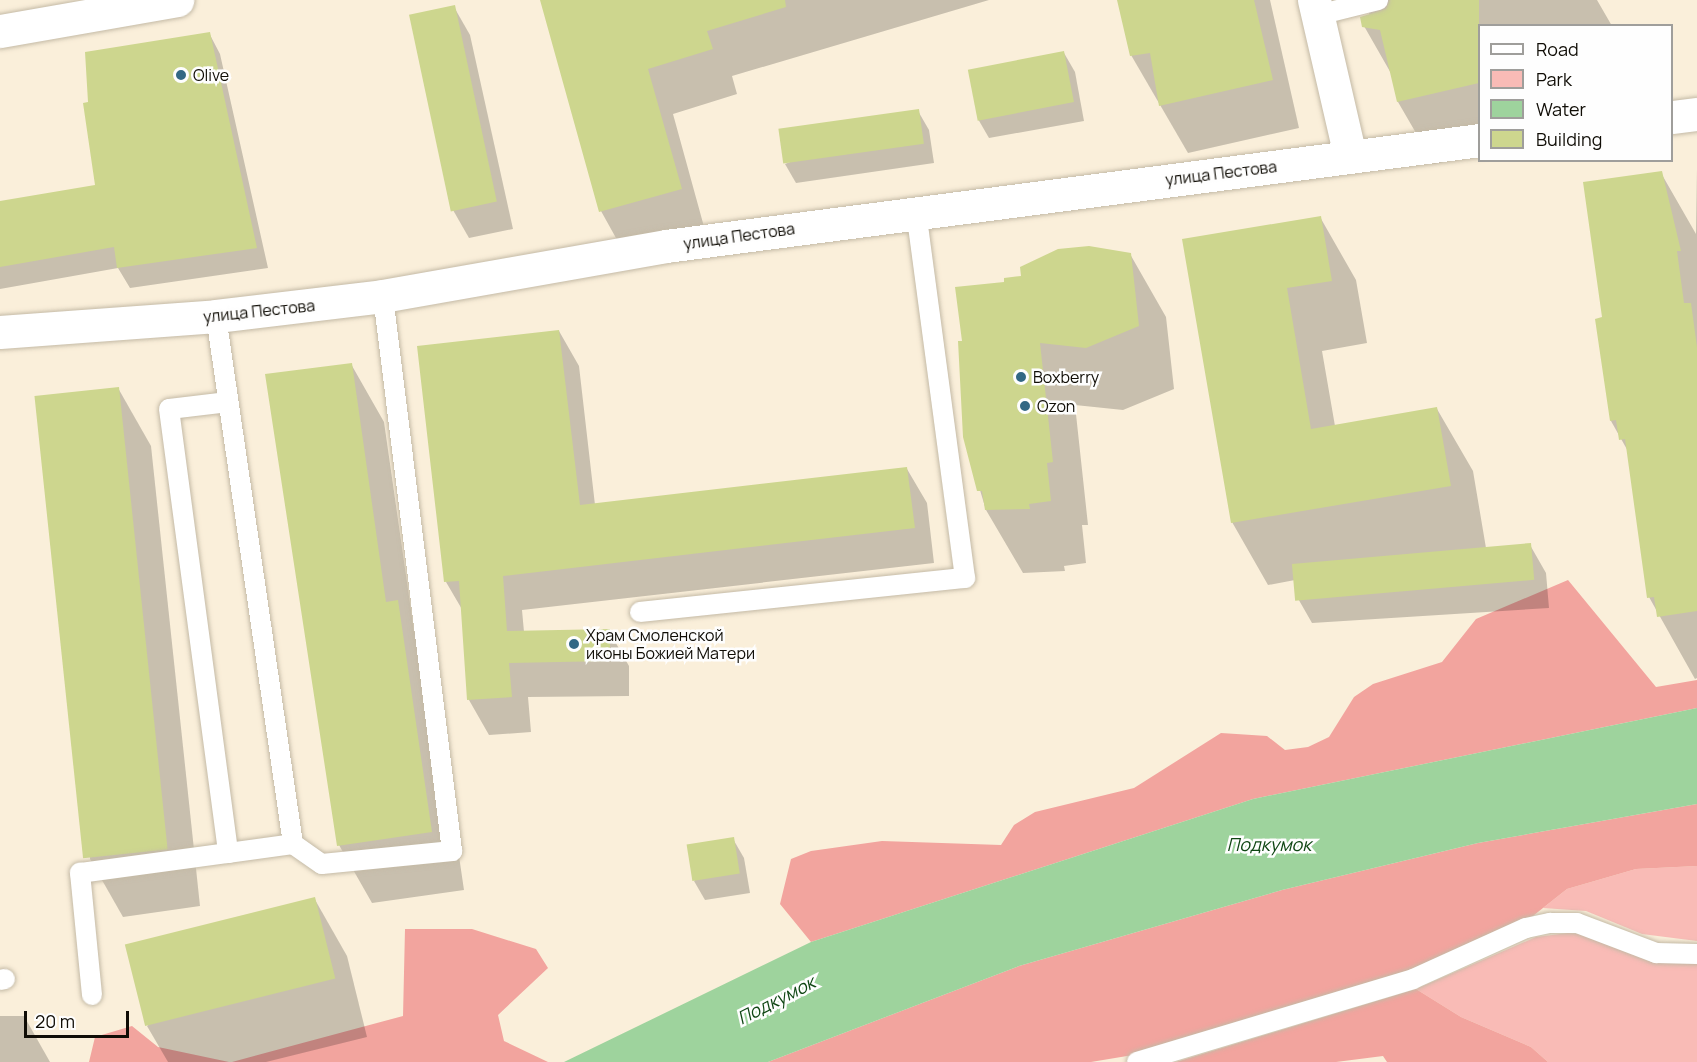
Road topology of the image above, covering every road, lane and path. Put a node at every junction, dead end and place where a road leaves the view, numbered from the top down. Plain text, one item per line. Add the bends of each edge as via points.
1 (177, 0) edge
2 (1378, 0) edge
3 (1316, 8) edge
4 (0, 32) edge
5 (1697, 114) edge
6 (1673, 117) edge
7 (1478, 140) edge
8 (1350, 156) junction
9 (916, 213) junction
10 (383, 296) junction
11 (216, 316) junction
12 (0, 332) edge
13 (228, 402) junction
14 (640, 612) dead end
15 (293, 844) junction
16 (228, 853) junction
17 (1697, 954) edge
18 (92, 995) dead end
19 (1137, 1062) edge

1 - 4 street
2 - 3 lane
3 - 8 street
5 - 6 street
7 - 8 street, улица Пестова
8 - 9 street, улица Пестова
9 - 10 street, улица Пестова via 666,246
9 - 14 lane via 964,578
10 - 11 street, улица Пестова
10 - 15 lane via 452,850 322,864
11 - 12 street, улица Пестова
11 - 13 lane
13 - 15 lane
13 - 16 lane via 169,409
15 - 16 lane
16 - 18 lane via 80,873
17 - 19 lane via 1656,953 1577,923 1526,928 1413,979

